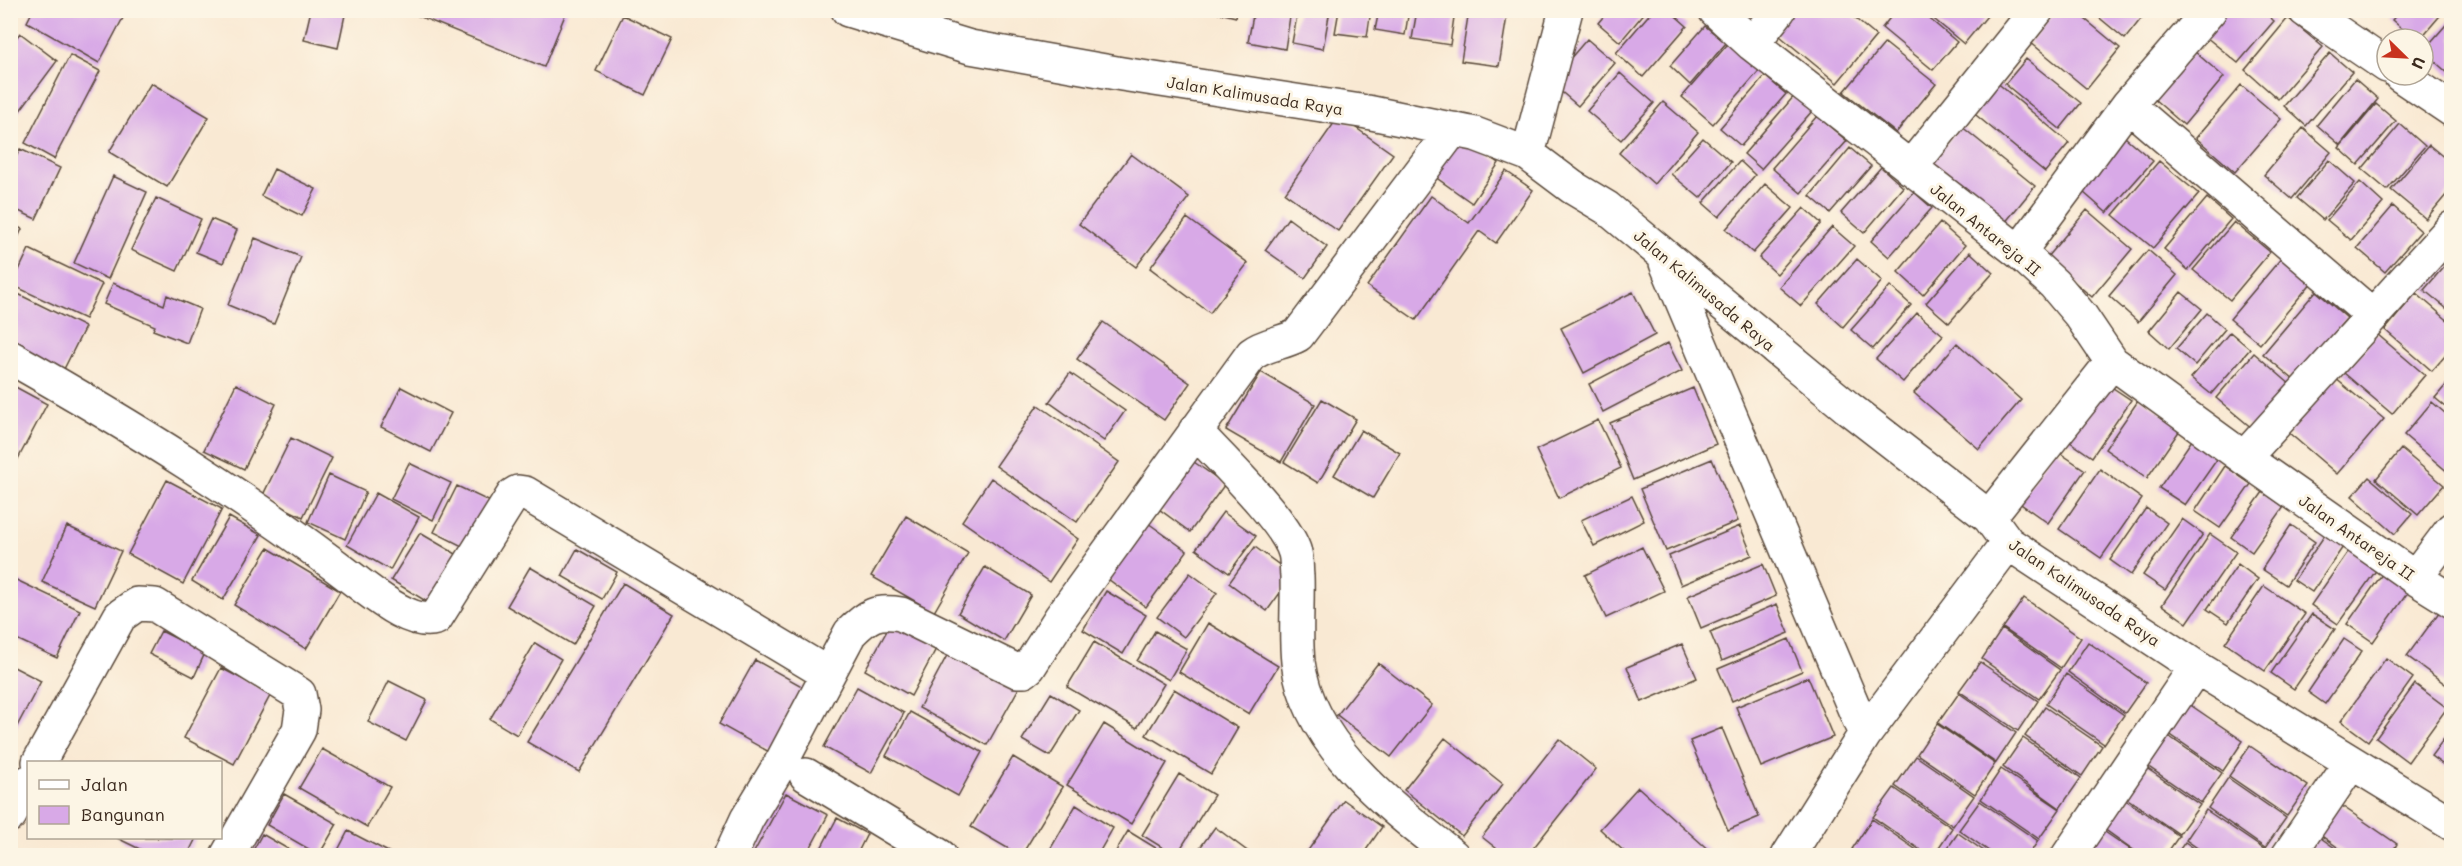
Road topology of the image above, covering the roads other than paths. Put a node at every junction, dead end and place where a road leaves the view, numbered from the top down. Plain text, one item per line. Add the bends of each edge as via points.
1 (848, 10) edge
2 (1566, 10) edge
3 (1715, 10) edge
4 (1779, 10) edge
5 (2037, 10) edge
6 (2210, 10) edge
7 (2306, 10) edge
8 (1752, 44) junction
9 (2375, 58) edge
10 (2417, 87) edge
11 (2128, 105) junction
12 (2451, 110) edge
13 (1453, 129) junction
14 (1528, 153) junction
15 (1910, 168) junction
16 (2451, 228) edge
17 (2019, 252) junction
18 (1664, 257) junction
19 (2372, 315) junction
20 (10, 357) edge
21 (2112, 362) junction
22 (1195, 431) junction
23 (2244, 458) junction
24 (2451, 529) edge
25 (1998, 530) junction
26 (2415, 578) junction
27 (2451, 601) edge
28 (2196, 667) junction
29 (828, 674) junction
30 (1865, 734) junction
31 (40, 761) edge
32 (2351, 763) junction
33 (806, 775) dead end
34 (27, 784) edge
35 (10, 815) edge
36 (2451, 824) edge
37 (227, 855) edge
38 (730, 855) edge
39 (940, 855) edge
40 (1453, 855) edge
41 (1788, 855) edge
42 (2068, 855) edge
43 (2288, 855) edge

1 - 13 street, Jalan Kalimusada Raya via 970,46
2 - 14 street
3 - 8 street, Jalan Antareja II
4 - 8 street
5 - 15 street
6 - 11 street
7 - 9 street
8 - 15 street, Jalan Antareja II
10 - 12 street
11 - 17 street
11 - 19 street
13 - 14 street, Jalan Kalimusada Raya
13 - 22 street via 1309,323 1290,340 1252,354
14 - 18 street, Jalan Kalimusada Raya via 1607,208
15 - 17 street, Jalan Antareja II
16 - 19 street
17 - 21 street, Jalan Antareja II via 2054,284
18 - 25 street, Jalan Kalimusada Raya
18 - 30 street
19 - 23 street
20 - 29 street via 164,447 415,618 426,622 436,618 518,492
21 - 23 street, Jalan Antareja II
21 - 25 street
22 - 29 street via 1024,671 901,614 883,611 865,618 850,633
22 - 40 street via 1283,528 1295,553 1298,660 1303,689 1315,715 1345,760 1379,795
23 - 26 street, Jalan Antareja II
24 - 26 street
25 - 28 street, Jalan Kalimusada Raya
25 - 30 street
26 - 27 street, Jalan Antareja II
28 - 32 street, Jalan Kalimusada Raya
28 - 42 street
29 - 38 street
30 - 41 street
31 - 37 street via 120,616 137,604 155,606 299,694 299,730
32 - 36 street, Jalan Kalimusada Raya
32 - 43 street
33 - 39 street
34 - 35 street

